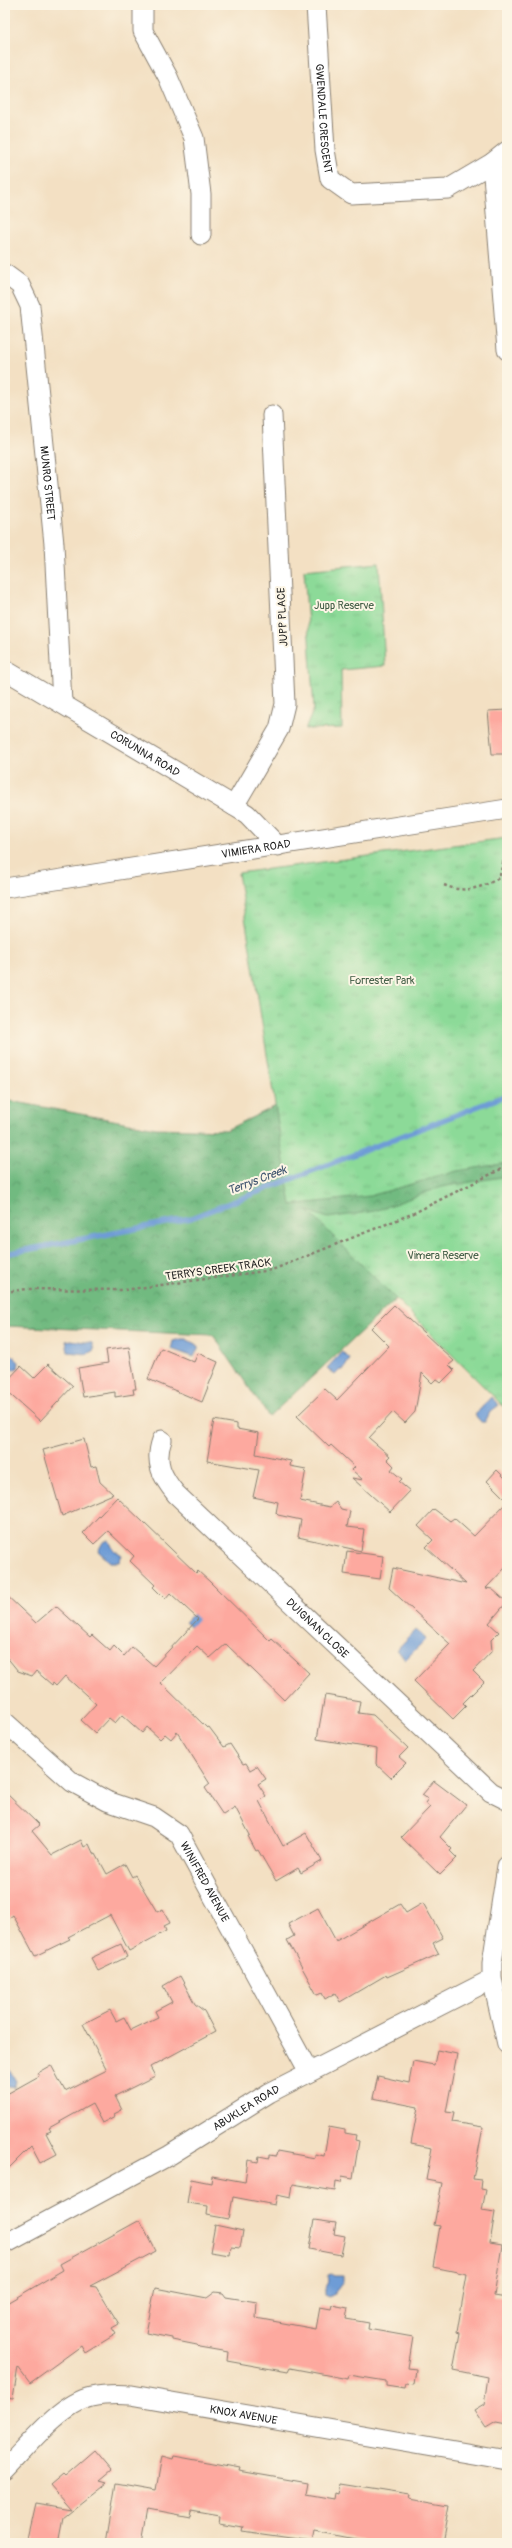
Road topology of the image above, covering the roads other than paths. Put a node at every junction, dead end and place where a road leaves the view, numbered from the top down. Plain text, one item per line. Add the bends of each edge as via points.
1 (143, 5) edge
2 (316, 5) edge
3 (507, 151) edge
4 (492, 163) junction
5 (202, 235) dead end
6 (5, 274) edge
7 (507, 350) edge
8 (272, 415) dead end
9 (5, 670) edge
10 (62, 703) junction
11 (234, 806) junction
12 (507, 809) edge
13 (278, 846) junction
14 (5, 888) edge
15 (162, 1440) dead end
16 (5, 1722) edge
17 (507, 1800) edge
18 (507, 1866) edge
19 (492, 1980) junction
20 (507, 2044) edge
21 (309, 2072) junction
22 (5, 2244) edge
23 (507, 2460) edge
24 (5, 2469) edge

1 - 5 street via 143,31 168,77 194,138 201,194
2 - 4 street, GWENDALE CRESCENT via 325,150 330,179 351,194 448,189
3 - 4 street, GWENDALE CRESCENT
4 - 7 street
6 - 10 street, MUNRO STREET via 20,285 30,306 54,544
8 - 11 street, JUPP PLACE via 285,704 279,729
9 - 10 street, CORUNNA ROAD
10 - 11 street, CORUNNA ROAD
11 - 13 street, CORUNNA ROAD via 247,814
12 - 13 street, VIMIERA ROAD
13 - 14 street, VIMIERA ROAD
15 - 17 street, DUIGNAN CLOSE via 158,1462 163,1479 176,1494 492,1792
16 - 21 street, WINIFRED AVENUE via 72,1782 107,1801 154,1817 179,1834
18 - 19 street via 493,1945
19 - 20 street
19 - 21 street, ABUKLEA ROAD
21 - 22 street, ABUKLEA ROAD via 269,2093 170,2155
23 - 24 street, KNOX AVENUE via 131,2395 108,2394 90,2397 72,2405

